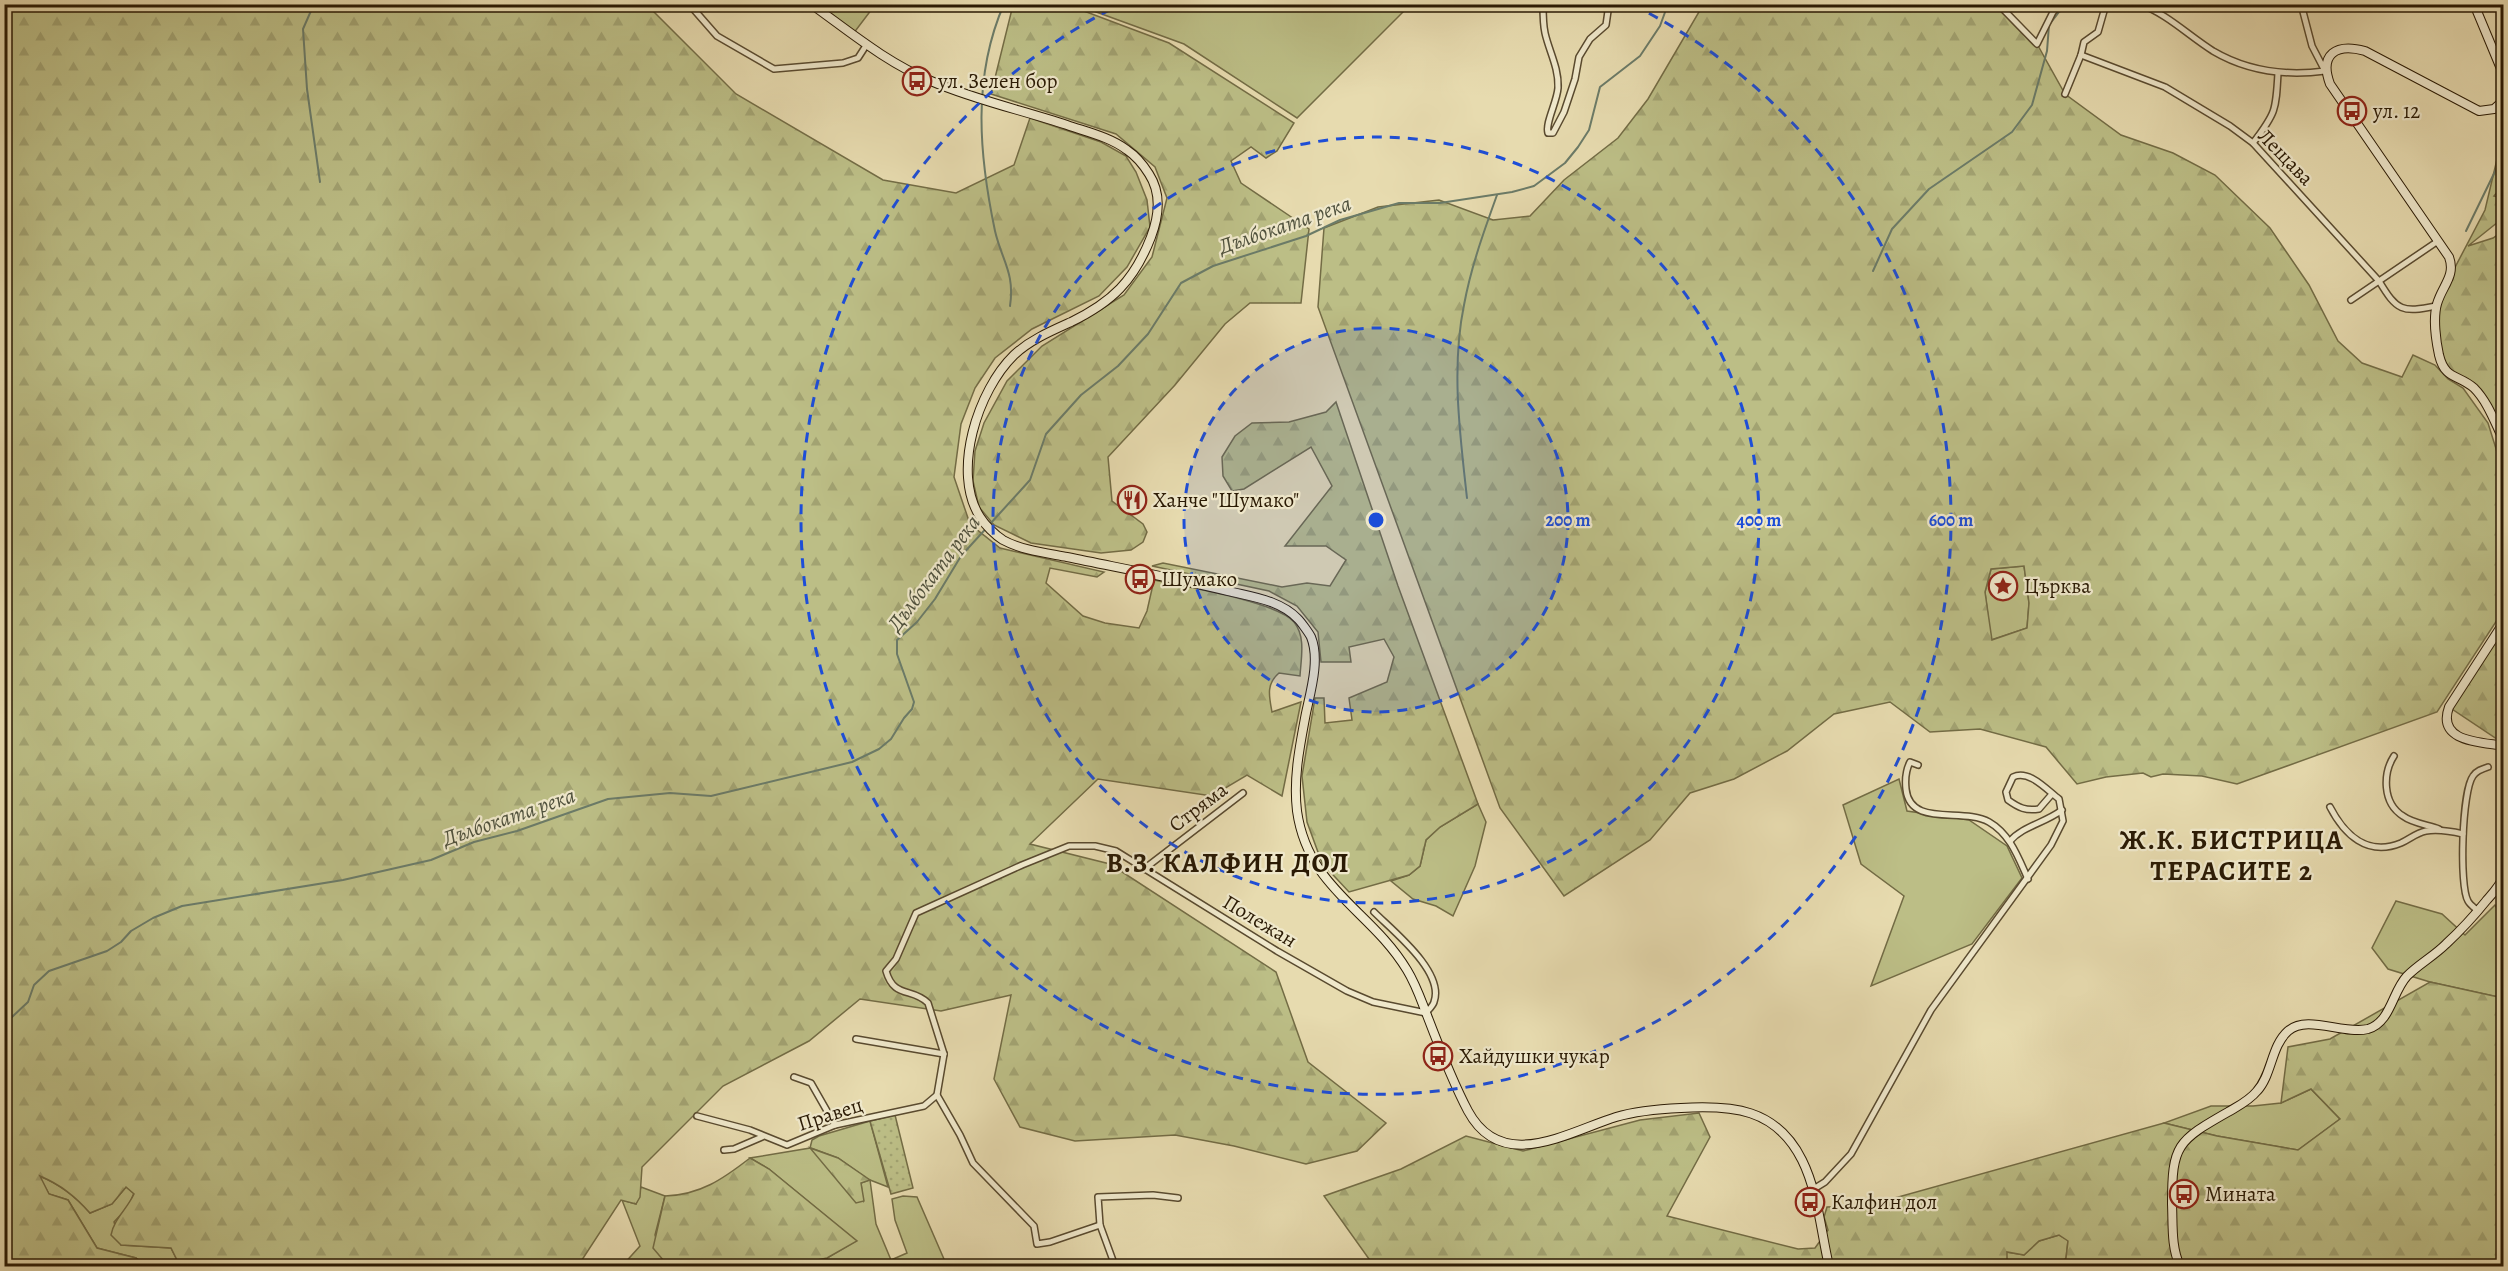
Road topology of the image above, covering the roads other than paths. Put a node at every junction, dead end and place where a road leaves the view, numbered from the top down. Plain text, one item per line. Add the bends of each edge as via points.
1 (689, 4) edge
2 (811, 4) edge
3 (1543, 4) edge
4 (1609, 4) edge
5 (1998, 4) edge
6 (2061, 4) edge
7 (2106, 4) edge
8 (2139, 4) edge
9 (2301, 4) edge
10 (2474, 4) edge
11 (867, 44) junction
12 (2081, 55) junction
13 (2325, 71) junction
14 (2278, 73) junction
15 (2504, 76) edge
16 (2065, 94) dead end
17 (2504, 100) edge
18 (2253, 143) junction
19 (2438, 241) junction
20 (2379, 281) junction
21 (2351, 300) dead end
22 (2436, 306) junction
23 (2504, 441) edge
24 (2504, 622) edge
25 (2504, 749) edge
26 (2394, 756) dead end
27 (1918, 765) dead end
28 (2488, 767) dead end
29 (1243, 793) dead end
30 (2052, 794) junction
31 (2330, 807) dead end
32 (2061, 810) junction
33 (2442, 830) junction
34 (2463, 834) junction
35 (2010, 841) junction
36 (1144, 869) junction
37 (2504, 875) edge
38 (2028, 879) junction
39 (2478, 911) junction
40 (1374, 912) dead end
41 (1426, 1013) junction
42 (856, 1039) dead end
43 (944, 1054) junction
44 (794, 1077) dead end
45 (937, 1095) junction
46 (697, 1116) dead end
47 (835, 1125) junction
48 (762, 1137) junction
49 (724, 1150) dead end
50 (1812, 1190) junction
51 (1178, 1198) dead end
52 (1100, 1225) junction
53 (1115, 1266) edge
54 (1829, 1266) edge
55 (2180, 1266) edge

1 - 11 street via 717,36 774,69 843,63 858,58
2 - 11 street
3 - 4 street via 1545,33 1558,85 1548,133 1553,132 1564,112 1579,57 1590,39 1606,25
5 - 6 street via 2037,44
7 - 12 street via 2098,32 2084,42
8 - 14 street via 2214,52
9 - 13 street via 2312,46
10 - 15 street
11 - 41 street via 926,80 1114,141 1132,153 1150,175 1159,204 1154,231 1126,284 1109,301 1038,337 1016,353 989,391 970,442 967,473 971,500 980,517 1003,540 1268,601 1301,622 1311,637 1314,654 1297,765 1298,816 1307,850 1333,889 1407,969
12 - 16 street
12 - 18 street, Лещава via 2165,87
13 - 14 street
13 - 17 street via 2326,63 2339,48 2355,48 2479,111 2494,109
13 - 19 street via 2355,125
14 - 18 street via 2272,118
18 - 20 street, Лещава
19 - 20 street
19 - 22 street via 2449,256 2451,274
20 - 21 street
20 - 22 street, Лещава via 2398,308 2410,311
22 - 23 street via 2444,370 2474,389
24 - 25 street via 2446,716 2449,729 2460,739
26 - 33 street via 2386,779 2394,808 2403,817
27 - 35 street via 1910,762 1905,782 1909,802 1916,810 1981,818
28 - 34 street via 2478,771 2468,787
29 - 36 street, Стряма
30 - 30 street via 2039,809 2028,811 2008,800 2006,792 2013,777 2023,774
30 - 32 street via 2059,800
31 - 33 street via 2349,835 2376,846 2390,846 2415,835
32 - 35 street via 2018,832
32 - 38 street via 2063,820
33 - 34 street
34 - 39 street via 2468,901
35 - 38 street
36 - 41 street, Полежан via 1347,991 1373,1002
36 - 43 street, Полежан via 1116,851 1069,846 916,913 896,959 886,971 897,989 928,1003
37 - 39 street
38 - 50 street via 1931,1010 1851,1154
39 - 55 street via 2405,978 2378,1024 2356,1030 2300,1025 2288,1031 2257,1092 2184,1142 2172,1170 2173,1238
40 - 41 street via 1430,972 1434,1001
41 - 50 street via 1469,1112 1480,1128 1492,1136 1532,1145 1636,1113 1667,1108 1731,1107 1771,1123 1789,1141 1803,1162
42 - 43 street
43 - 45 street
44 - 47 street via 811,1083
45 - 47 street, Правец via 924,1106
45 - 52 street via 973,1163 1034,1226 1038,1244
46 - 48 street, Правец
47 - 48 street, Правец via 788,1145
48 - 49 street
50 - 54 street
51 - 52 street via 1100,1196
52 - 53 street

